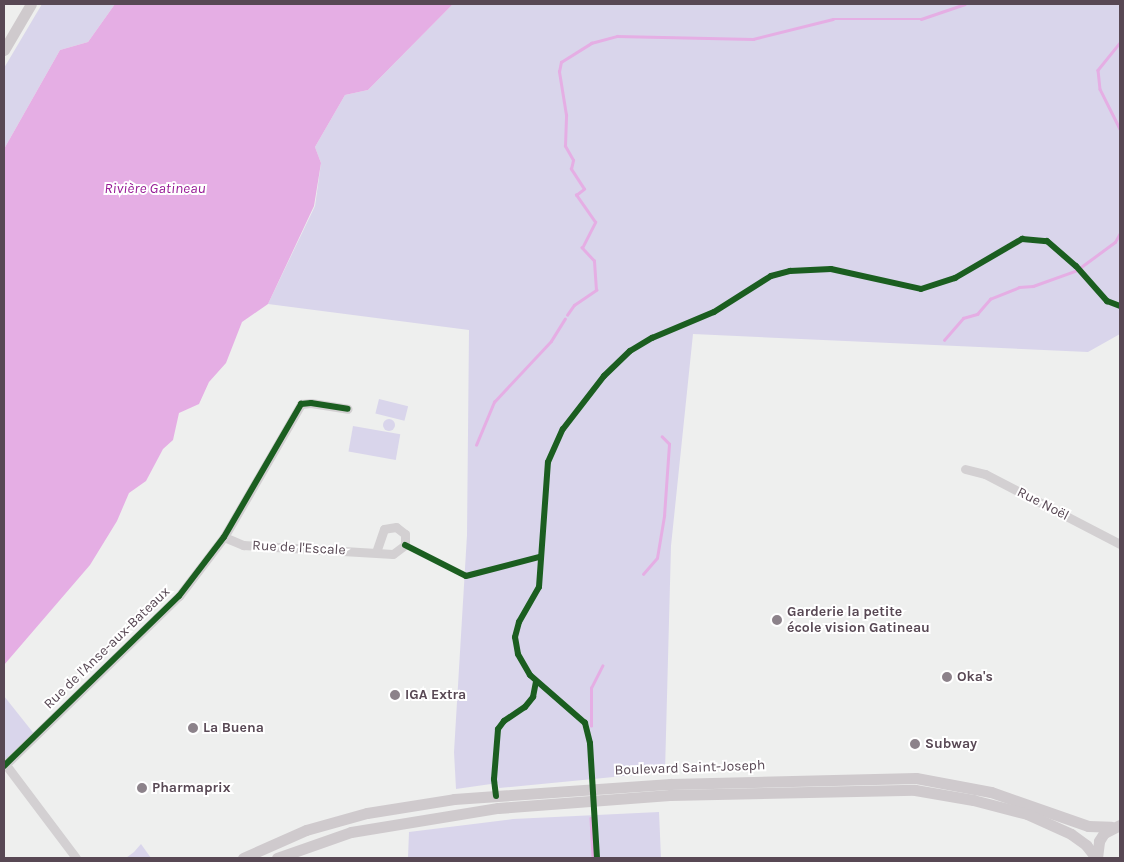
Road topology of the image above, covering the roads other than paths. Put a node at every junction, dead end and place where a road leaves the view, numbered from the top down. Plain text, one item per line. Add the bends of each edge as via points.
1 (31, 4) edge
2 (4, 50) edge
3 (348, 409) dead end
4 (965, 469) dead end
5 (224, 537) junction
6 (1120, 544) edge
7 (376, 552) dead end
8 (5, 766) edge
9 (1118, 825) edge
10 (279, 840) junction
11 (76, 858) edge
12 (243, 858) edge
13 (277, 858) edge
14 (1097, 858) edge

1 - 2 main road
3 - 5 street, Rue de l'Anse-aux-Bateaux via 301,404
4 - 6 street, Rue Noël via 985,474
5 - 7 street, Rue de l'Escale via 243,545
5 - 8 street, Rue de l'Anse-aux-Bateaux via 163,614
8 - 11 street
9 - 10 main road, Boulevard Saint-Joseph via 1088,826 1020,800 964,786 894,778 605,786 454,799 347,817
9 - 14 main road via 1099,840
10 - 12 main road, Boulevard Saint-Joseph
10 - 13 street
13 - 14 main road, Boulevard Saint-Joseph via 351,832 498,808 670,795 901,790 938,793 1027,814 1071,834

